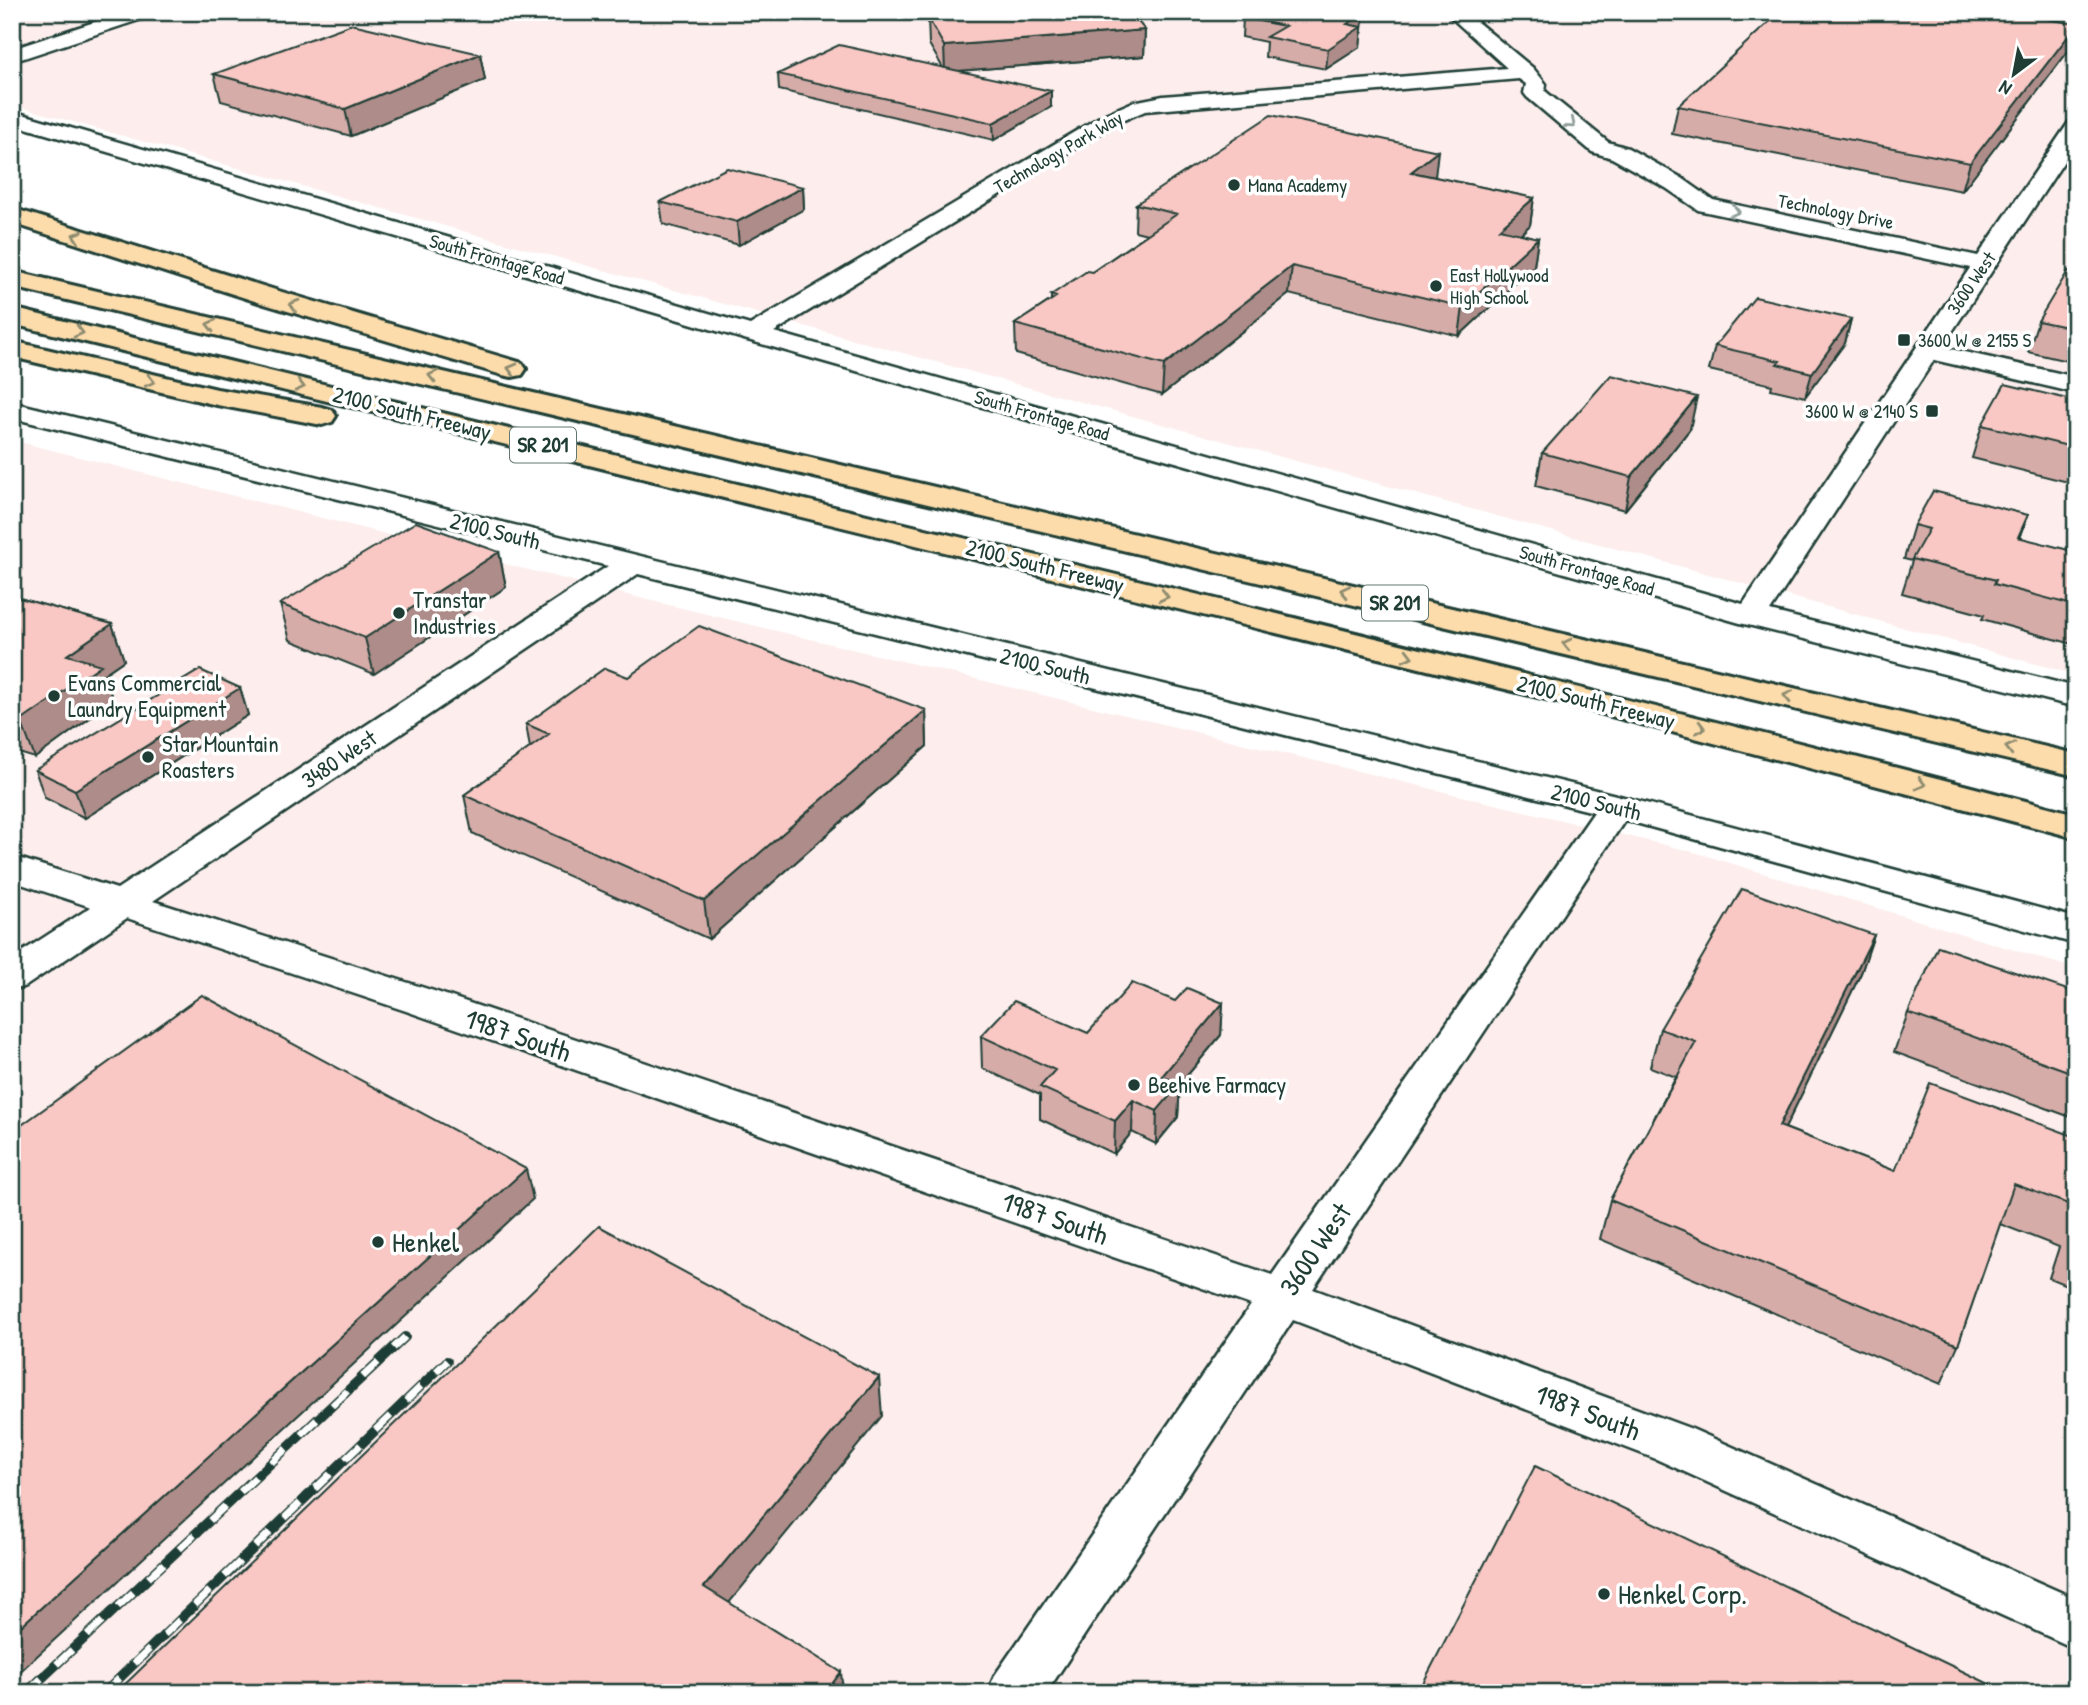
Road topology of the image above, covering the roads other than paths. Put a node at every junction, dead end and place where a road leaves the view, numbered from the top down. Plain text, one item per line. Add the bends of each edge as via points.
1 (144, 12) edge
2 (1454, 12) edge
3 (12, 56) edge
4 (1531, 78) junction
5 (12, 117) edge
6 (2076, 126) edge
7 (12, 215) edge
8 (1991, 254) junction
9 (12, 279) edge
10 (12, 316) edge
11 (753, 334) junction
12 (12, 349) edge
13 (1926, 351) junction
14 (530, 374) dead end
15 (569, 385) dead end
16 (2076, 385) edge
17 (12, 410) edge
18 (714, 442) junction
19 (630, 565) junction
20 (1074, 573) junction
21 (1751, 615) junction
22 (2076, 698) edge
23 (2076, 765) edge
24 (1616, 806) junction
25 (2076, 826) edge
26 (12, 868) edge
27 (121, 905) junction
28 (2076, 931) edge
29 (12, 977) edge
30 (1282, 1297) junction
31 (2076, 1625) edge
32 (1014, 1693) edge

1 - 3 street
2 - 4 street, Technology Drive
4 - 8 street, Technology Drive via 1534,93 1600,147 1620,153 1706,205
4 - 11 street, Technology Park Way via 1226,96 1140,106
5 - 11 street, South Frontage Road
6 - 8 street, 3600 West
14 -> 7 highway
8 - 13 street, 3600 West
18 -> 9 highway, 2100 South Freeway / SR 201
10 -> 20 highway, 2100 South Freeway / SR 201
11 - 21 street, South Frontage Road
12 -> 20 highway via 217,397 547,455
13 - 16 street
13 - 21 street, 3600 West
15 - 18 highway via 595,391
17 - 19 street, 2100 South
23 -> 18 highway, 2100 South Freeway / SR 201
19 - 24 street, 2100 South
19 - 27 street, 3480 West
20 -> 25 highway, 2100 South Freeway / SR 201 via 1863,768
21 - 22 street, South Frontage Road
24 - 28 street, 2100 South
24 - 30 street, 3600 West
26 - 27 street, 1987 South
27 - 29 street, 3480 West
27 - 30 street, 1987 South via 420,1002
30 - 31 street, 1987 South via 1674,1444
30 - 32 street, 3600 West

